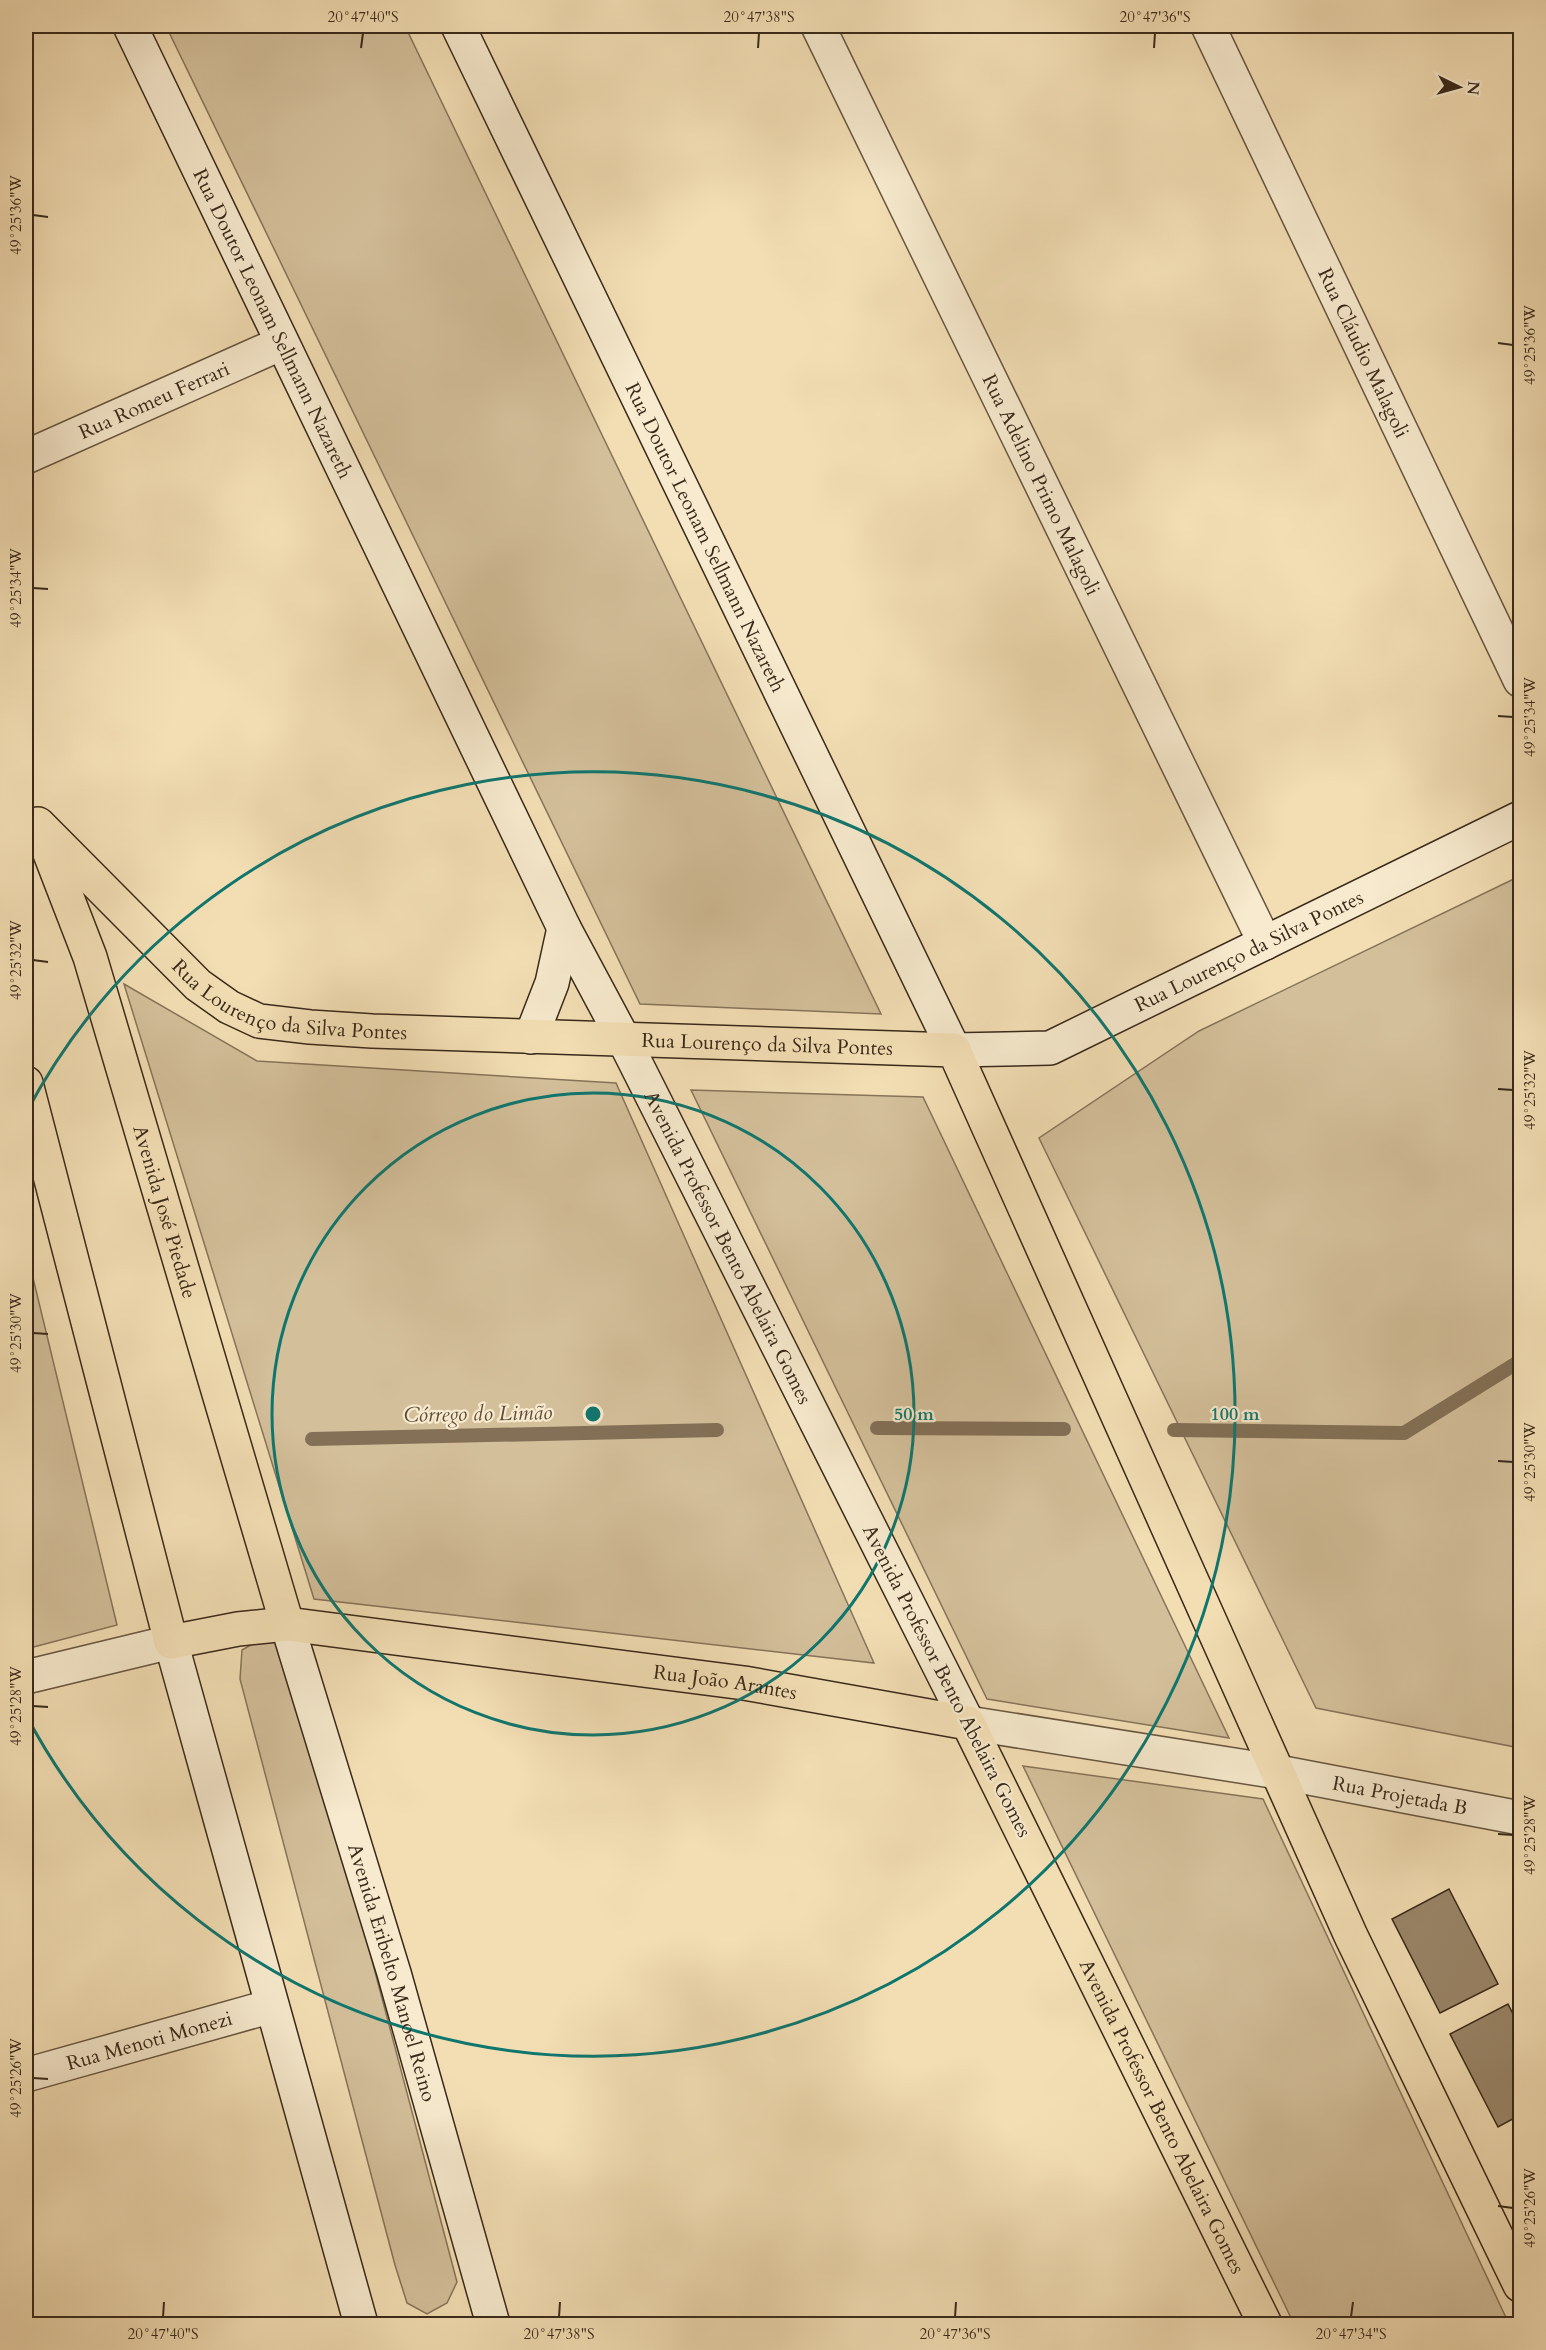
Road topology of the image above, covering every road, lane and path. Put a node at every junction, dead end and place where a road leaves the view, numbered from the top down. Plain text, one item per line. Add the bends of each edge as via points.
1 (130, 26) edge
2 (458, 26) edge
3 (818, 26) edge
4 (1208, 26) edge
5 (282, 343) junction
6 (26, 457) edge
7 (1521, 680) edge
8 (32, 816) edge
9 (1521, 818) edge
10 (564, 928) junction
11 (1265, 943) junction
12 (531, 1036) junction
13 (624, 1040) junction
14 (954, 1050) junction
15 (26, 1083) edge
16 (287, 1624) junction
17 (171, 1642) junction
18 (26, 1677) edge
19 (968, 1723) junction
20 (1278, 1772) junction
21 (1521, 1818) edge
22 (272, 2006) junction
23 (26, 2075) edge
24 (1521, 2285) edge
25 (361, 2325) edge
26 (493, 2325) edge
27 (1264, 2325) edge

1 - 5 street, Rua Doutor Leonam Sellmann Nazareth
2 - 14 street, Rua Doutor Leonam Sellmann Nazareth
3 - 11 street, Rua Adelino Primo Malagoli
4 - 7 street, Rua Cláudio Malagoli
5 - 6 street, Rua Romeu Ferrari
5 - 10 street, Rua Doutor Leonam Sellmann Nazareth
8 - 12 main road, Rua Lourenço da Silva Pontes via 198,985 229,1007 259,1021 372,1031
8 - 16 main road, Avenida José Piedade via 90,957
9 - 11 street, Rua Lourenço da Silva Pontes
10 - 12 street via 552,983
10 - 13 street, Rua Doutor Leonam Sellmann Nazareth
11 - 14 street, Rua Lourenço da Silva Pontes via 1050,1048
12 - 13 main road, Rua Lourenço da Silva Pontes
13 - 14 main road, Rua Lourenço da Silva Pontes
13 - 19 street, Avenida Professor Bento Abelaira Gomes
14 - 20 main road
15 - 17 main road
16 - 17 main road, Rua João Arantes
16 - 19 main road, Rua João Arantes via 744,1683
16 - 26 street, Avenida Eribelto Manoel Reino via 394,1973
17 - 18 street
17 - 22 street
19 - 20 street, Rua João Arantes
19 - 27 main road, Avenida Professor Bento Abelaira Gomes
20 - 21 street, Rua Projetada B
20 - 24 main road via 1351,1936
22 - 23 street, Rua Menoti Monezi
22 - 25 street

